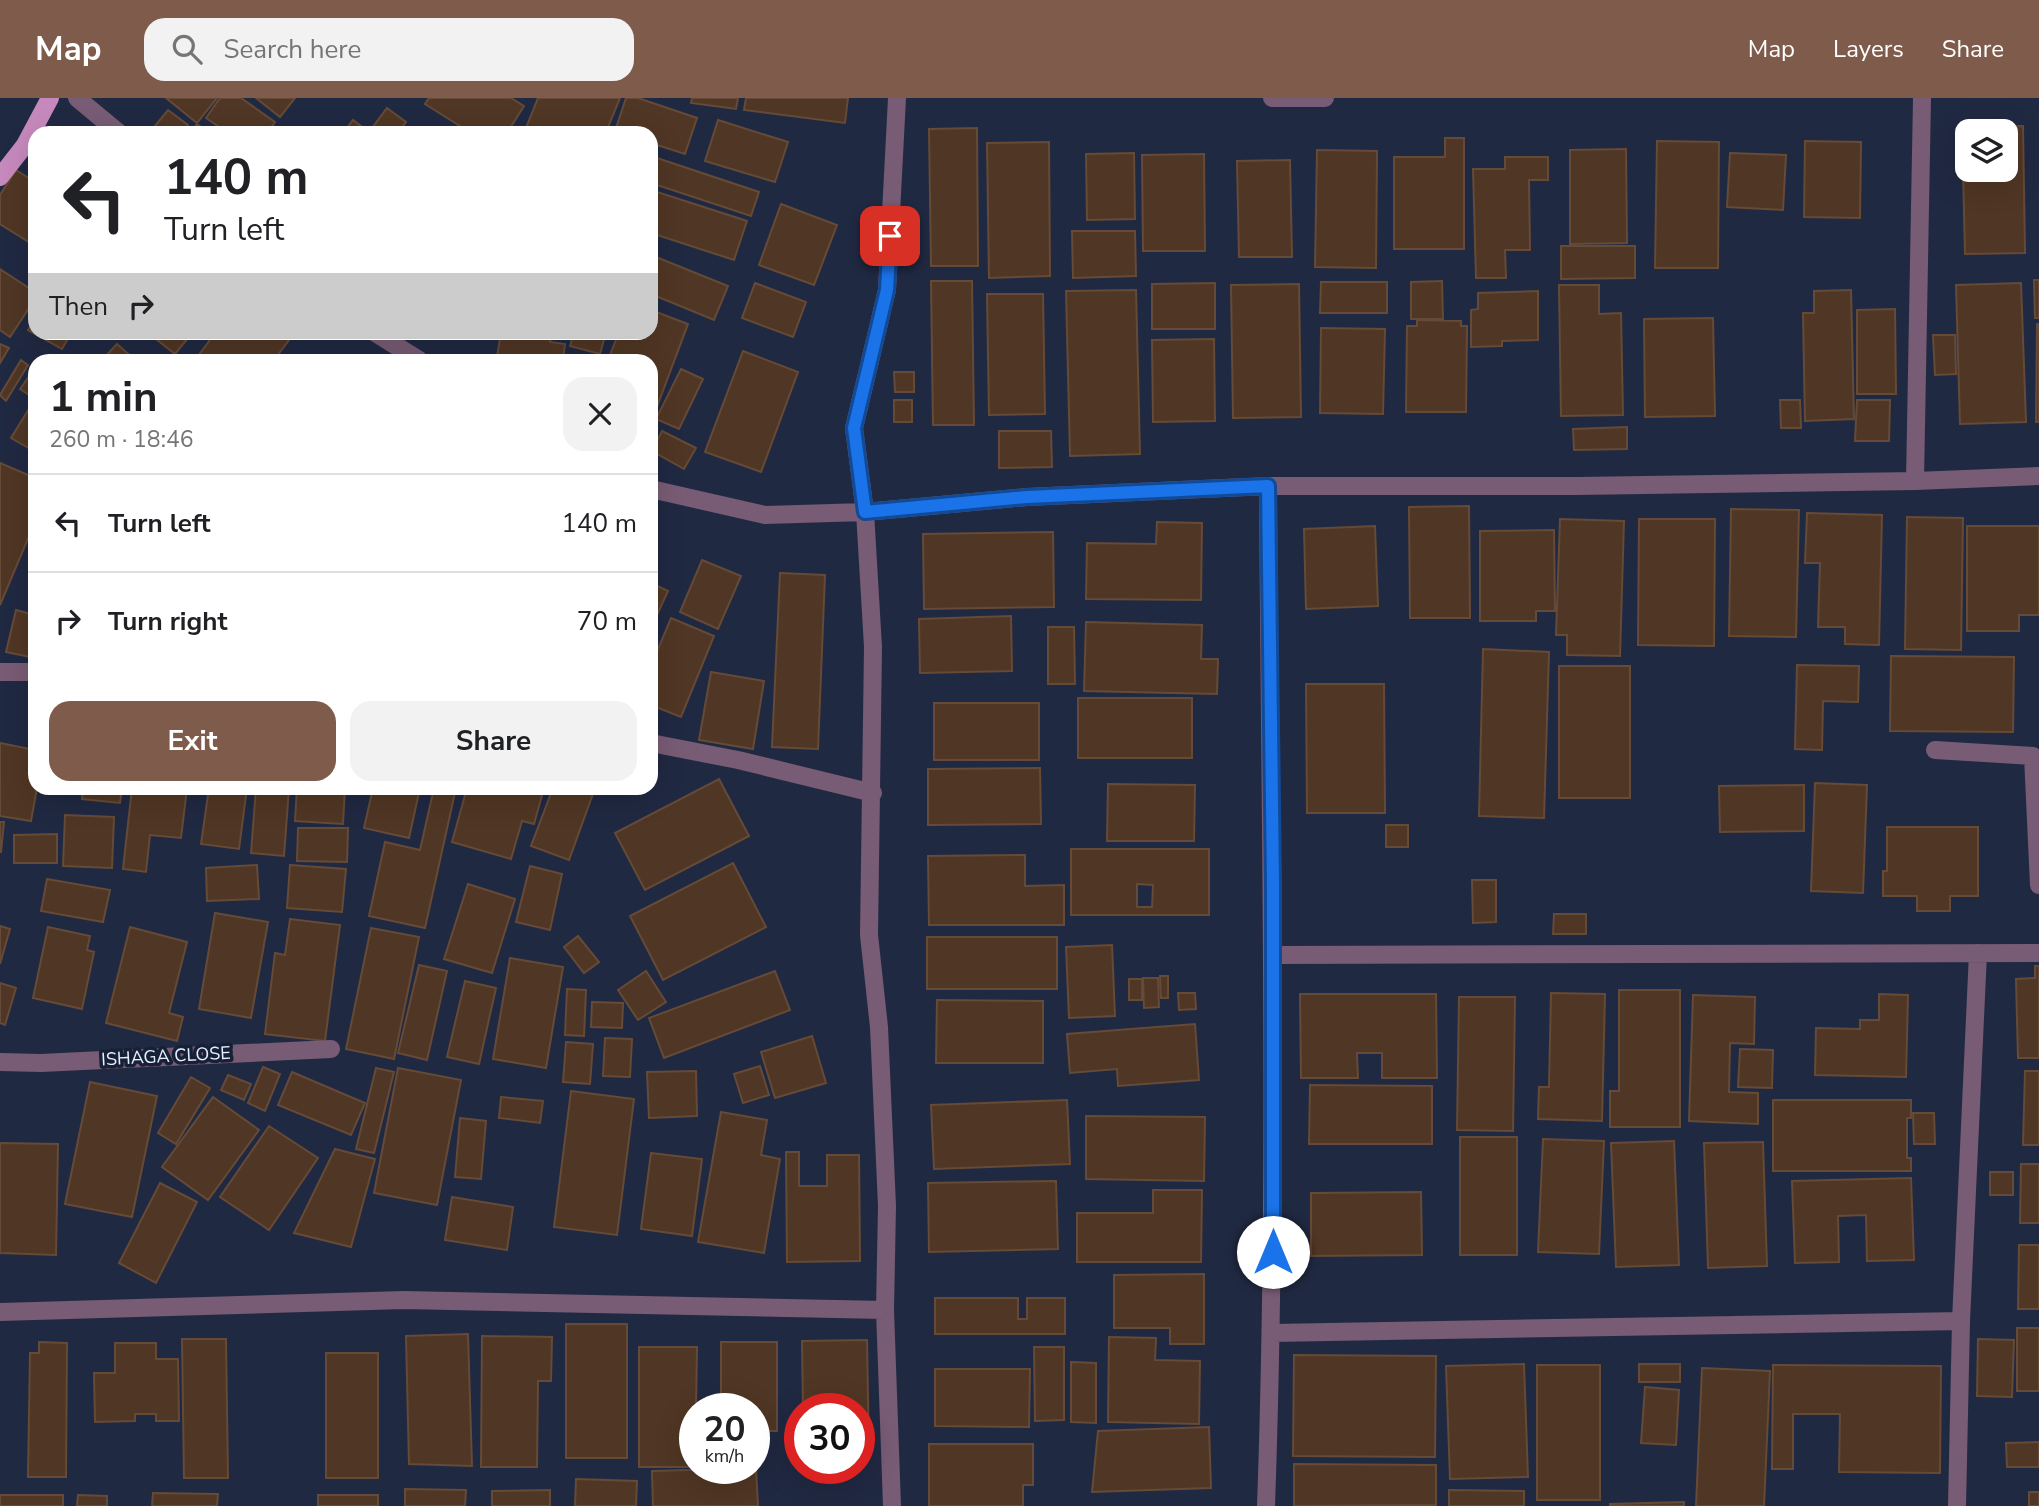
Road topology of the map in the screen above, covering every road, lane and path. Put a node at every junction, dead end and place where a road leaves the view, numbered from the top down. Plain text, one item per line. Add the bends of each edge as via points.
1 (50, 98) edge
2 (77, 98) edge
3 (902, 98) edge
4 (1272, 98) edge
5 (1325, 98) edge
6 (1922, 98) edge
7 (35, 126) edge
8 (111, 126) edge
9 (28, 139) edge
10 (0, 177) edge
11 (387, 340) edge
12 (409, 354) edge
13 (2039, 476) edge
14 (1915, 481) junction
15 (1268, 486) junction
16 (658, 491) edge
17 (865, 512) junction
18 (0, 672) edge
19 (28, 672) edge
20 (658, 744) edge
21 (1935, 750) dead end
22 (873, 793) junction
23 (2039, 885) edge
24 (1978, 953) junction
25 (2039, 953) edge
26 (1274, 954) junction
27 (331, 1049) dead end
28 (0, 1062) edge
29 (885, 1310) junction
30 (0, 1312) edge
31 (1961, 1321) junction
32 (1273, 1333) junction
33 (892, 1506) edge
34 (1266, 1506) edge
35 (1957, 1506) edge

1 - 7 main road
2 - 8 street
3 - 17 street via 887,290 854,428
4 - 5 street
6 - 14 street
9 - 10 main road
11 - 12 street
13 - 14 street
14 - 15 street
15 - 17 street via 1027,497
15 - 26 street
16 - 17 street via 765,514
17 - 22 street via 873,647
18 - 19 street
20 - 22 street
21 - 23 street via 2033,756
22 - 29 street via 870,936 887,1206
24 - 25 street
24 - 26 street
24 - 31 street
26 - 32 street
27 - 28 street, ISHAGA CLOSE
29 - 30 street via 404,1300
29 - 33 street
31 - 32 street
31 - 35 street
32 - 34 street

